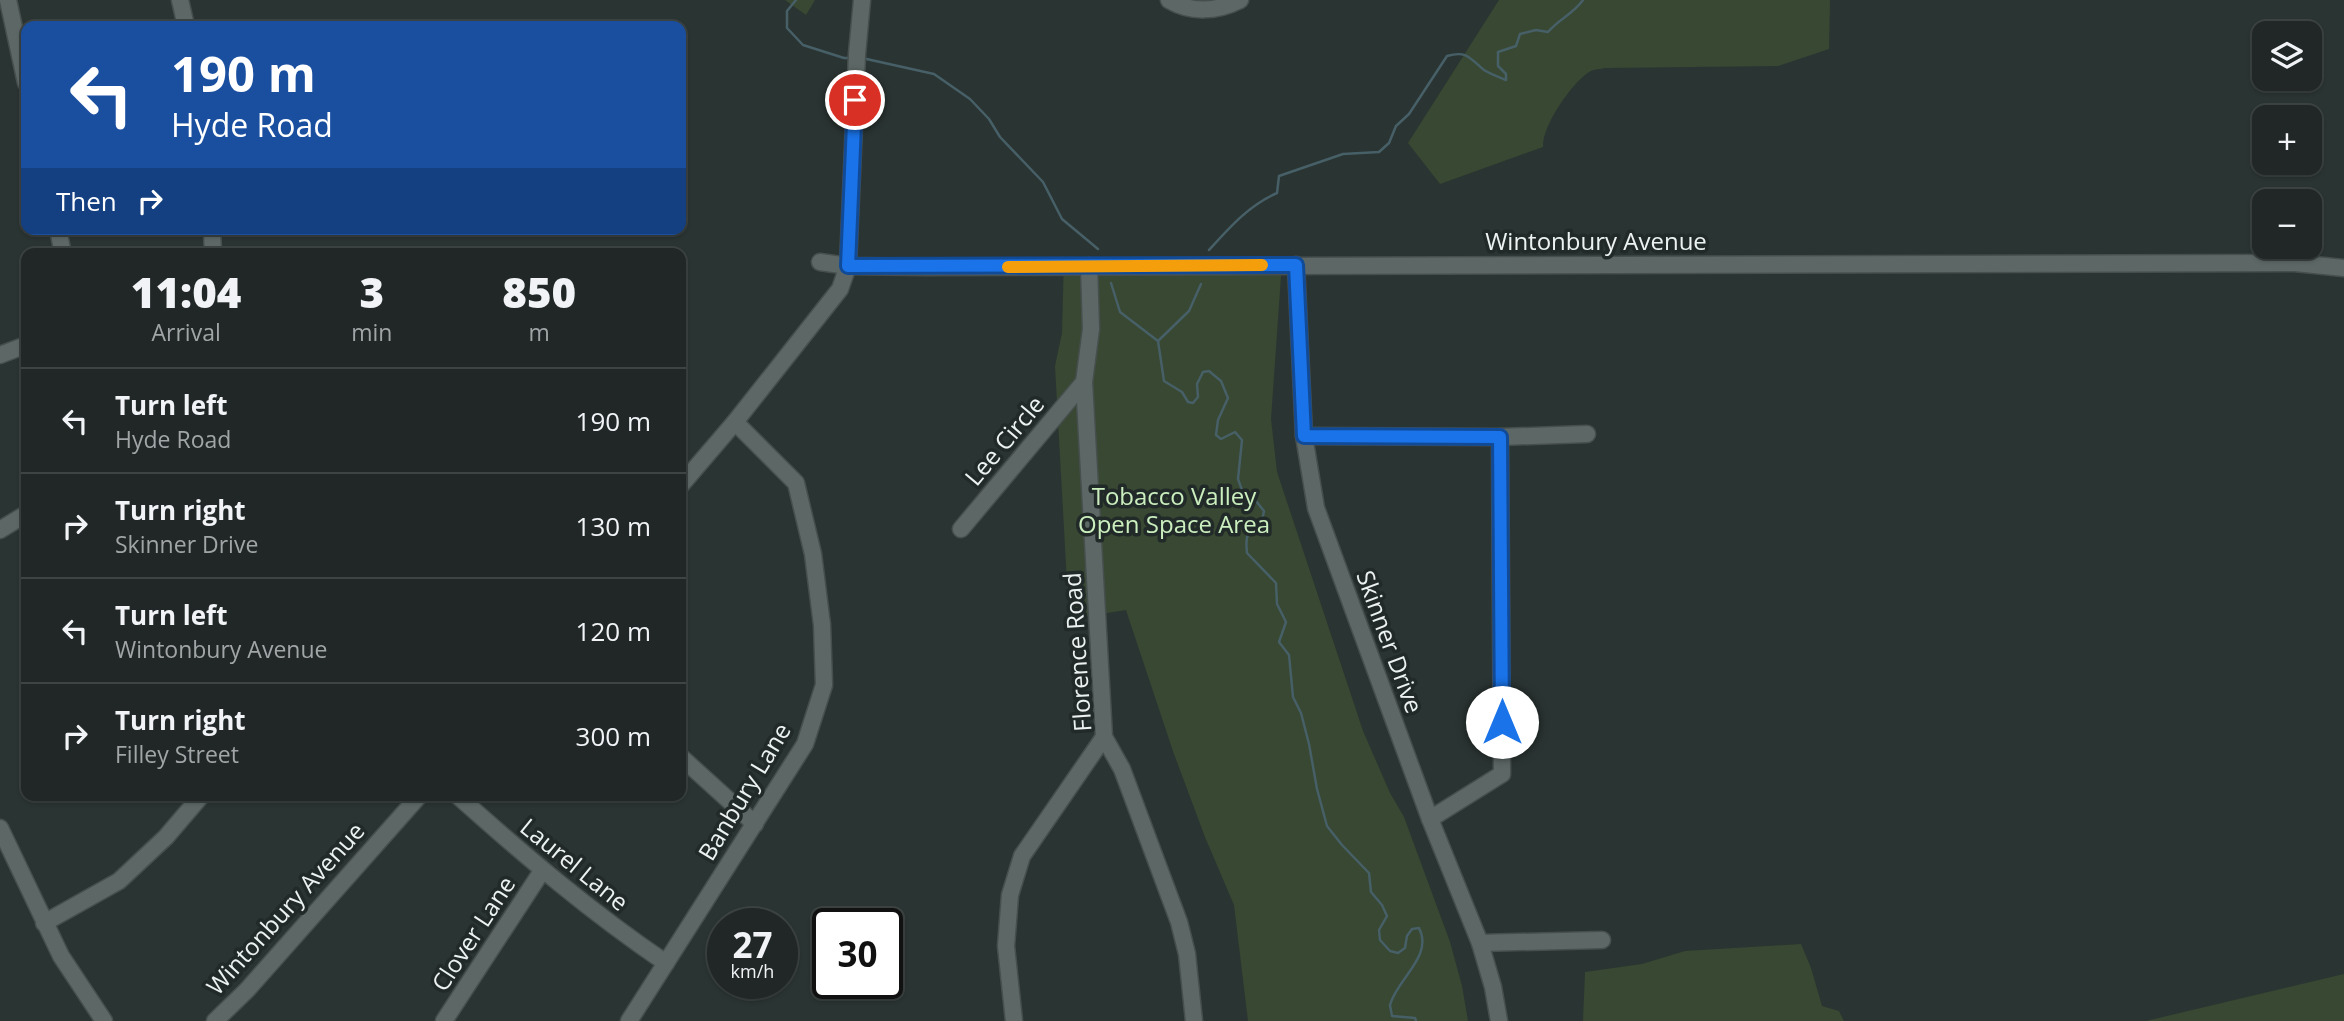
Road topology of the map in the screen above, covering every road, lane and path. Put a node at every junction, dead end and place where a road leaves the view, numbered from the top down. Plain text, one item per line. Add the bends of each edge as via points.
1 (8, 0) edge
2 (180, 0) edge
3 (862, 0) edge
4 (1169, 0) edge
5 (1240, 0) edge
6 (185, 21) edge
7 (21, 60) edge
8 (820, 262) dead end
9 (1296, 265) junction
10 (848, 266) junction
11 (1089, 266) junction
12 (2344, 268) edge
13 (21, 347) edge
14 (0, 355) edge
15 (1084, 382) junction
16 (735, 422) junction
17 (1587, 434) dead end
18 (1304, 436) junction
19 (1500, 437) junction
20 (686, 479) edge
21 (21, 517) edge
22 (961, 529) dead end
23 (0, 530) edge
24 (1104, 737) junction
25 (686, 762) edge
26 (197, 801) edge
27 (415, 801) edge
28 (464, 801) edge
29 (1430, 819) junction
30 (755, 824) junction
31 (0, 828) edge
32 (542, 871) junction
33 (44, 923) junction
34 (1602, 940) dead end
35 (1480, 943) junction
36 (666, 963) junction
37 (104, 1021) edge
38 (215, 1021) edge
39 (444, 1021) edge
40 (629, 1021) edge
41 (1014, 1021) edge
42 (1194, 1021) edge
43 (1499, 1021) edge

1 - 7 street
2 - 6 street
3 - 10 street
4 - 5 street via 1182,8 1209,10
8 - 10 street, Wintonbury Avenue
9 - 11 street, Wintonbury Avenue
9 - 12 street, Wintonbury Avenue via 2295,263
9 - 18 street, Skinner Drive
10 - 11 street, Wintonbury Avenue
10 - 16 street via 840,289
11 - 15 street, Florence Road via 1091,330
13 - 14 street
15 - 22 street, Lee Circle
15 - 24 street, Florence Road
16 - 20 street
16 - 30 street, Banbury Lane via 796,484 813,554 822,625 824,685 805,744
17 - 19 street
18 - 19 street
18 - 29 street, Skinner Drive via 1315,508
19 - 29 street via 1502,774
21 - 23 street
24 - 41 street via 1022,856 1010,895 1006,946
24 - 42 street, Florence Road via 1122,769 1179,922
25 - 30 street
26 - 33 street via 118,881
27 - 38 street, Wintonbury Avenue
28 - 32 street, Laurel Lane
29 - 35 street, Skinner Drive
30 - 36 street, Banbury Lane
31 - 33 street
32 - 36 street, Laurel Lane
32 - 39 street, Clover Lane
33 - 37 street
34 - 35 street
35 - 43 street, Skinner Drive
36 - 40 street, Banbury Lane

